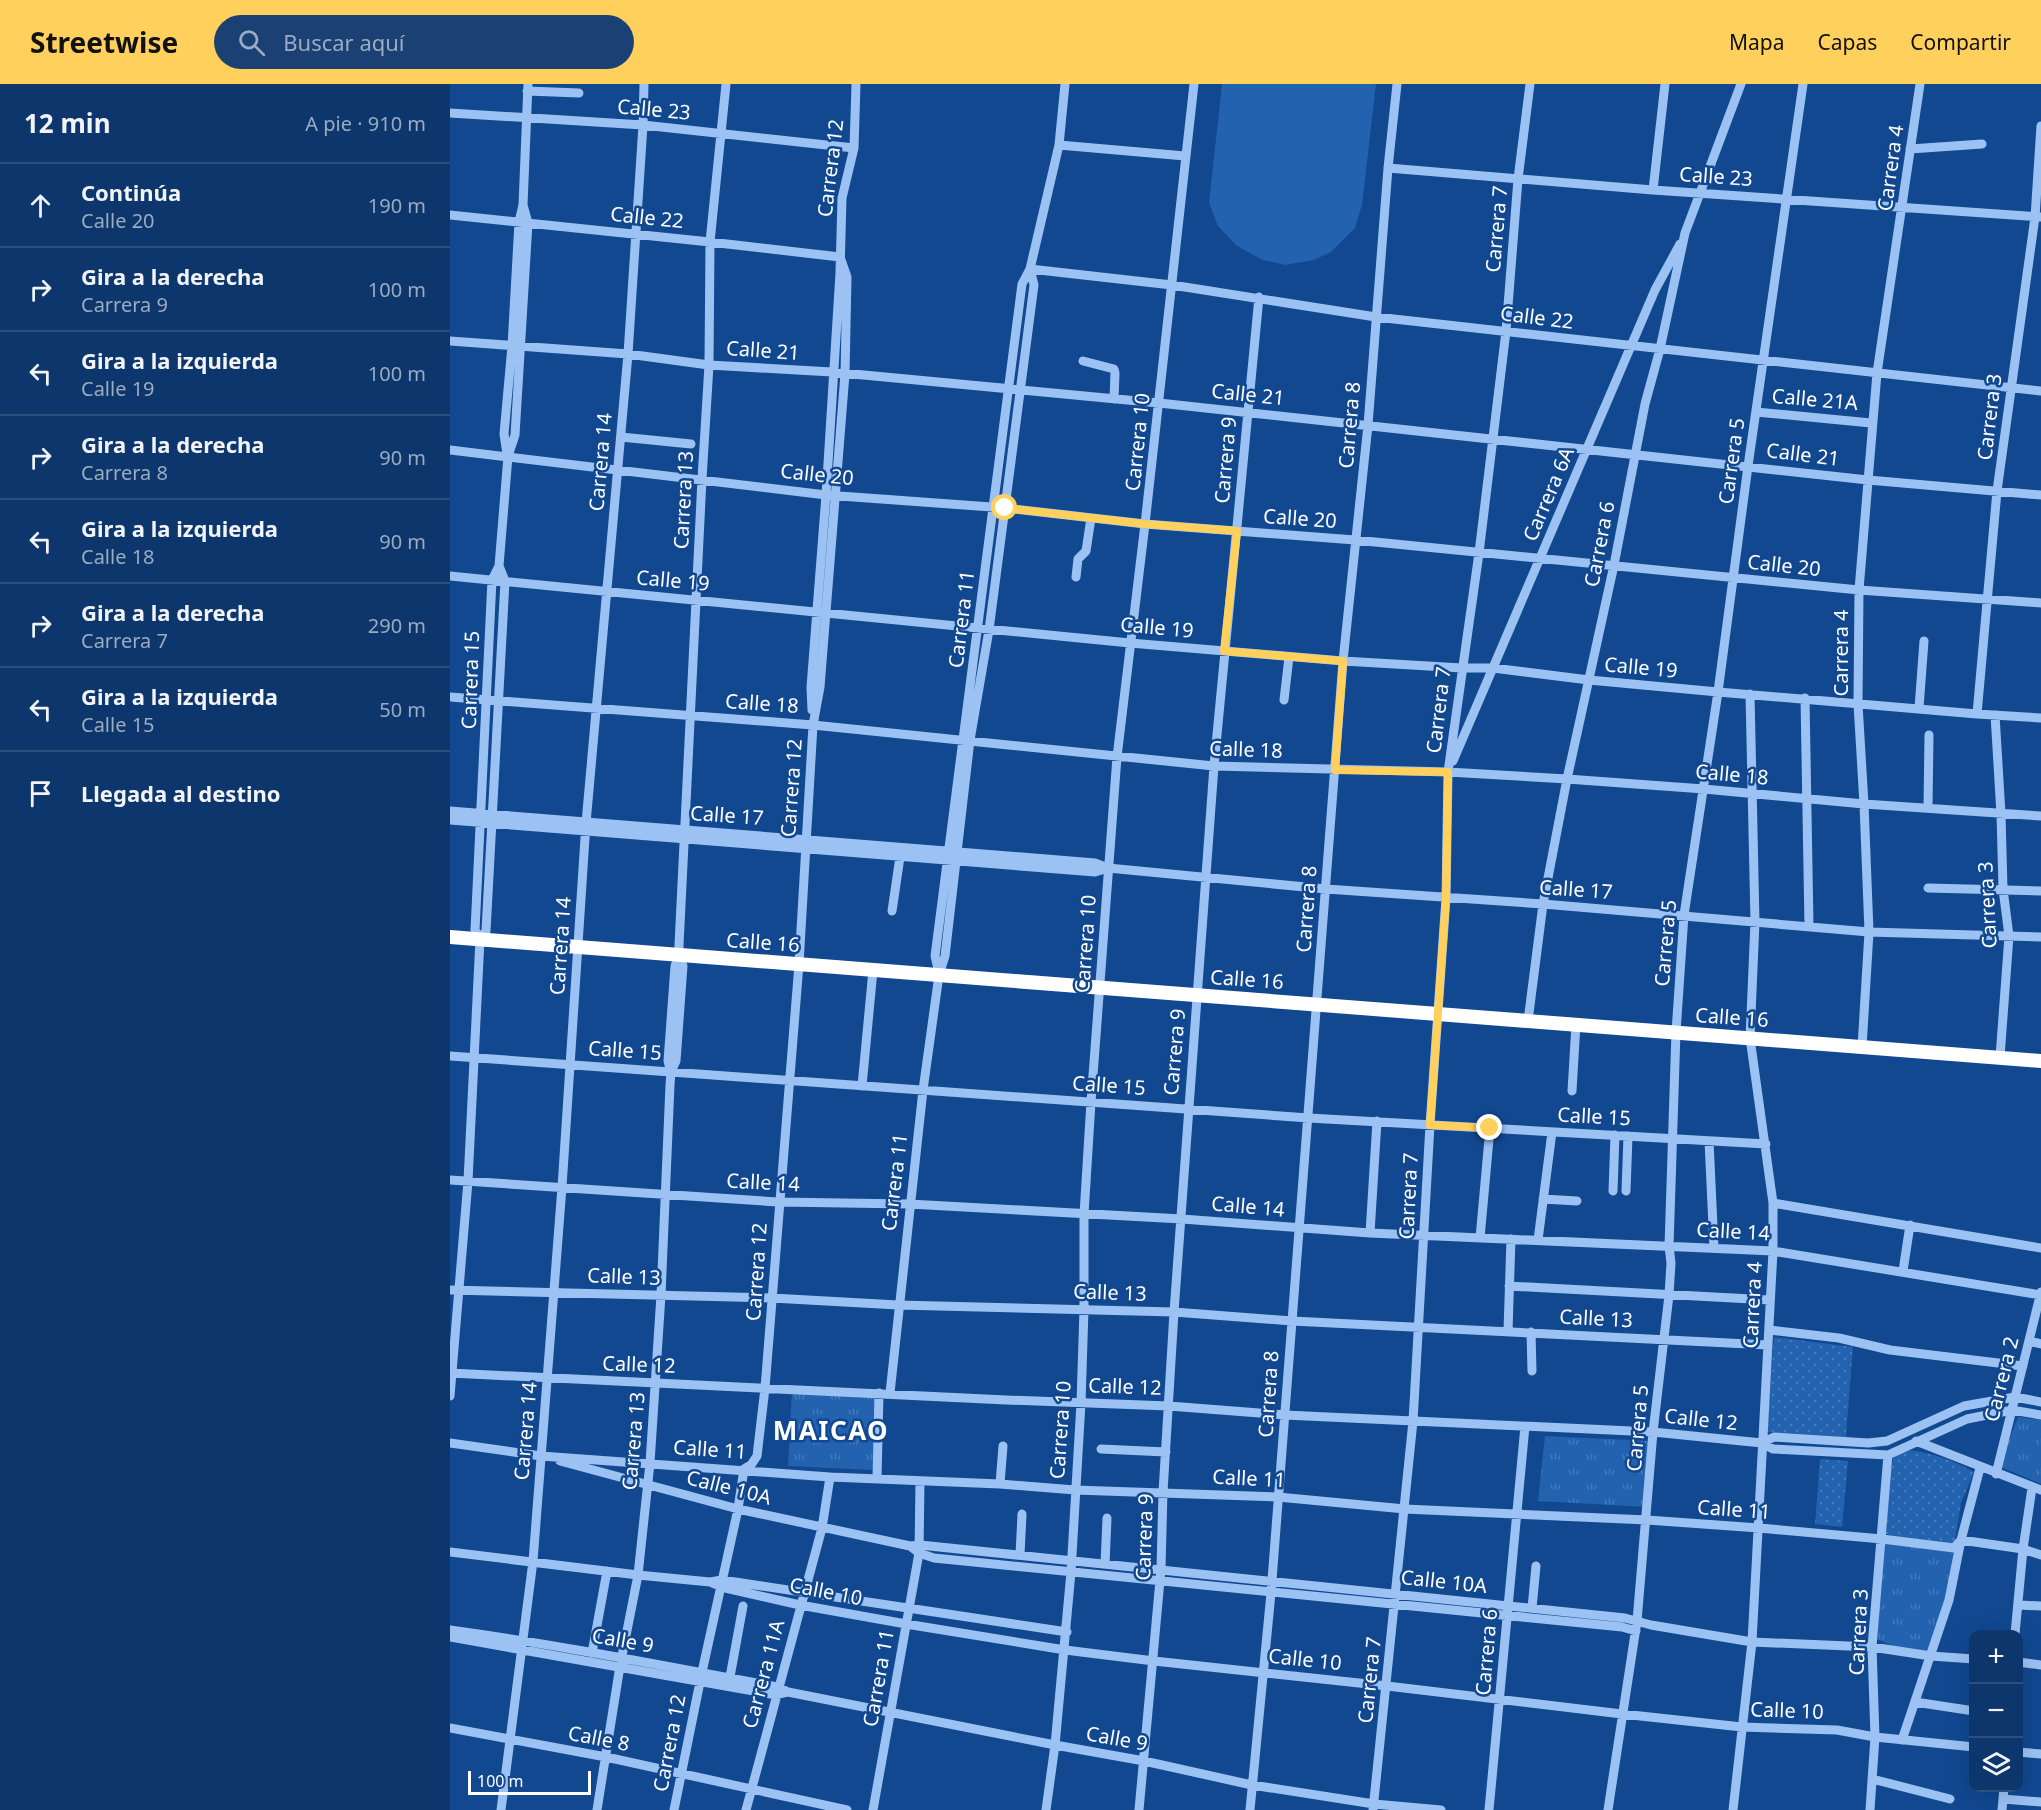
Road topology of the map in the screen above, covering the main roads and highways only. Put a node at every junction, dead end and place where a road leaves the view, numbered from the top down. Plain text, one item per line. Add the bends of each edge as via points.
1 (450, 937) edge
2 (2041, 1061) edge

1 - 2 highway, Calle 16

